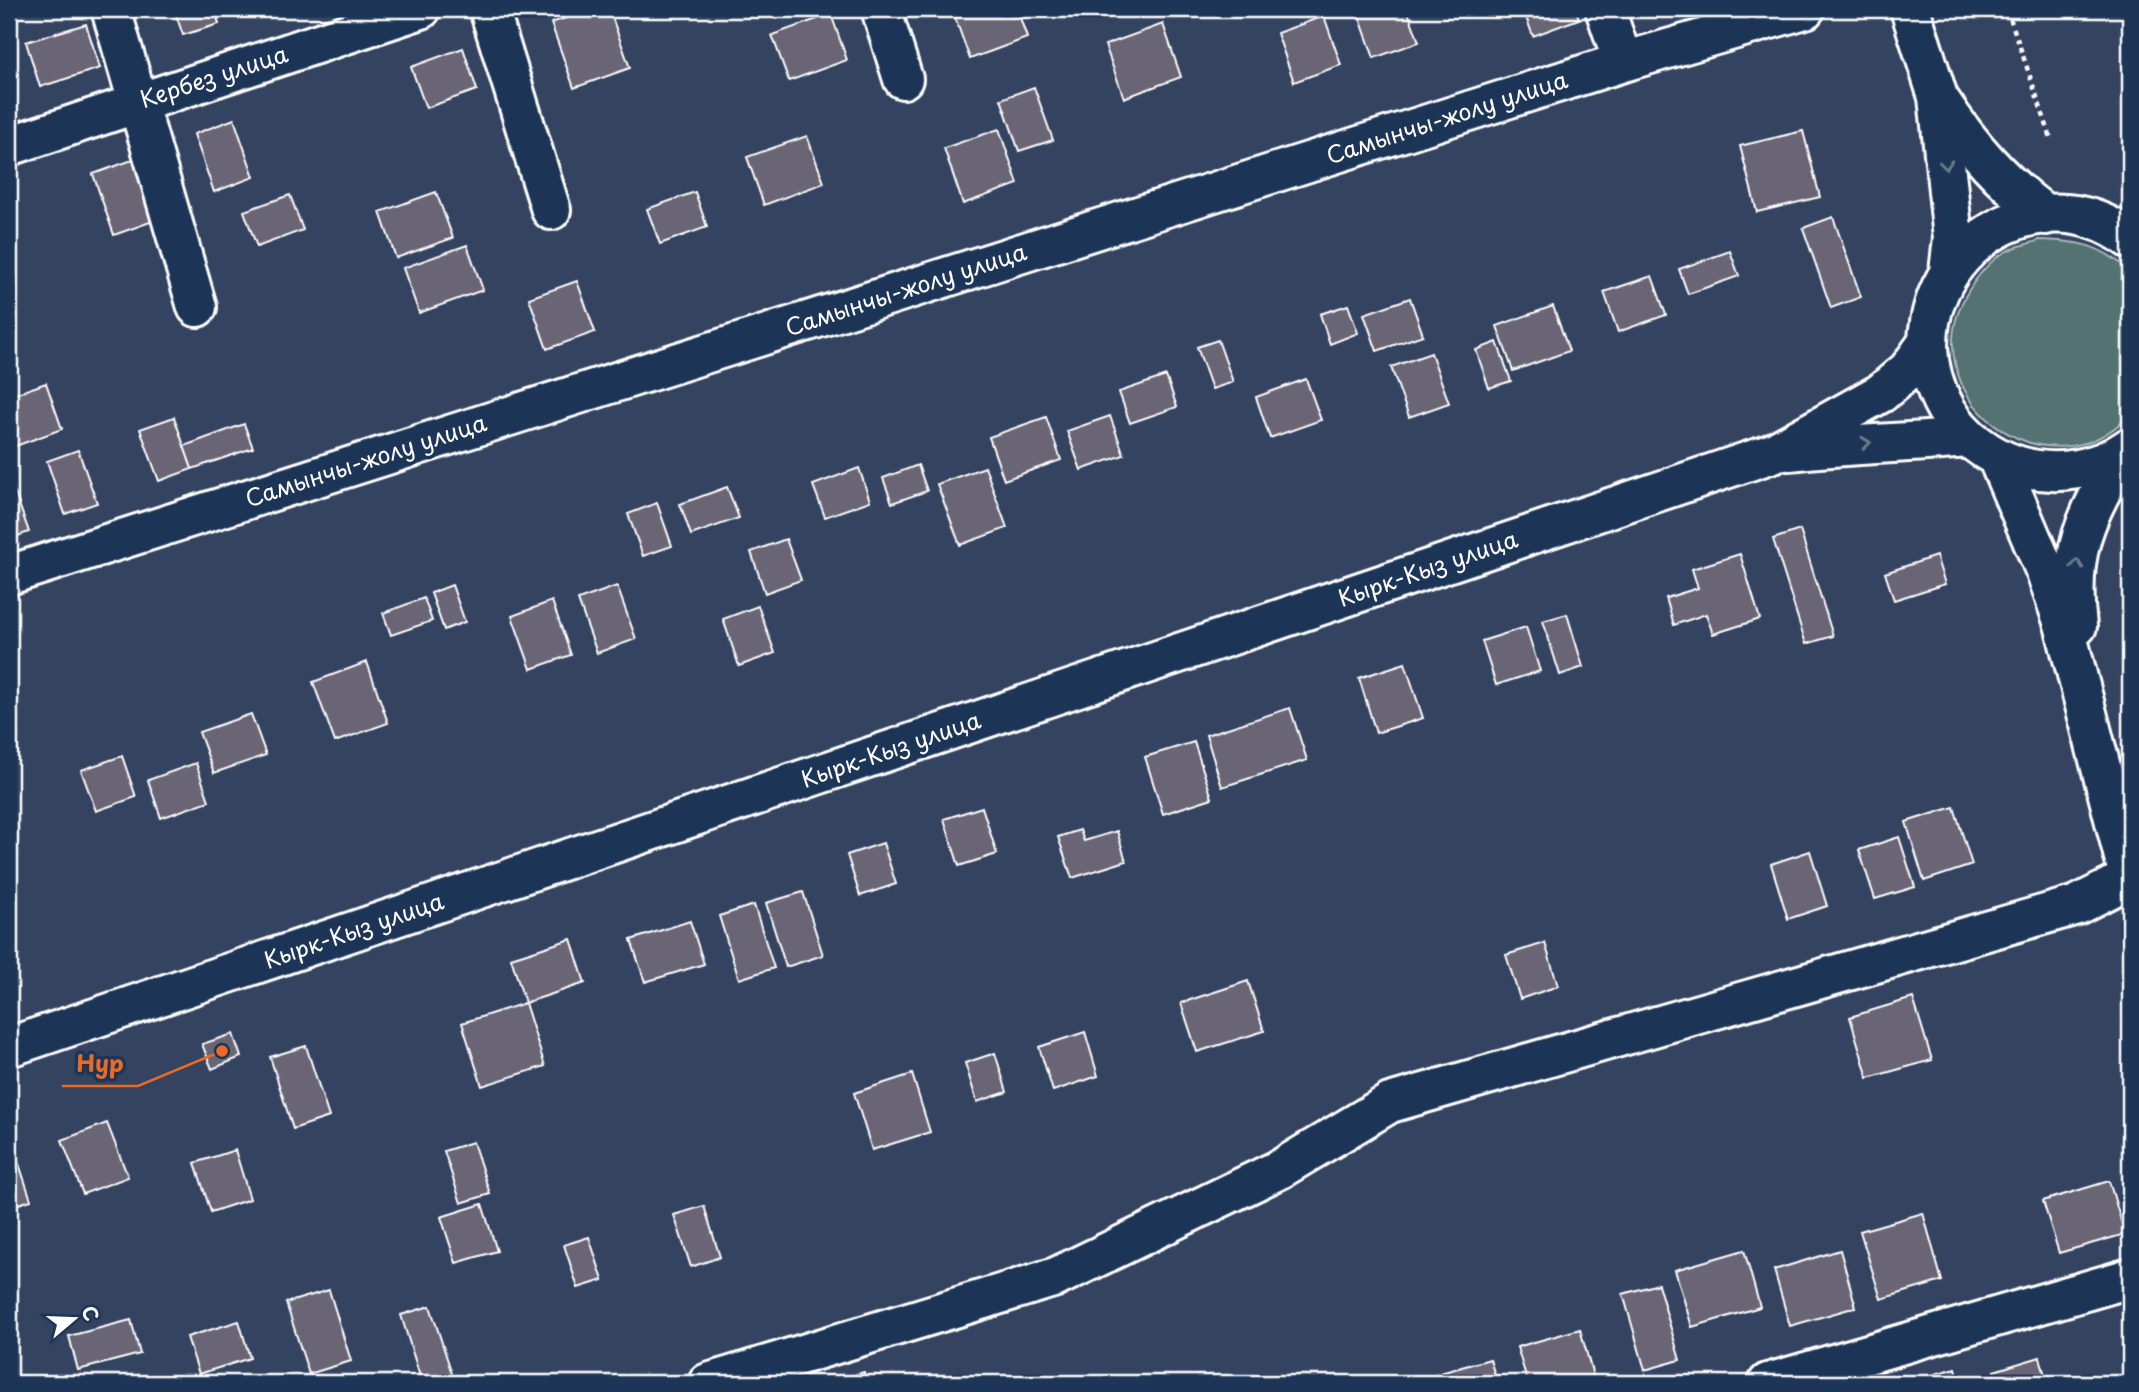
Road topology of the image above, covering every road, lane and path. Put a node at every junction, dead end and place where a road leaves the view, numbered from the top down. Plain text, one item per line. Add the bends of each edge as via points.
1 (111, 9) edge
2 (421, 9) edge
3 (489, 9) edge
4 (881, 9) edge
5 (1605, 9) edge
6 (1805, 9) edge
7 (1910, 9) edge
8 (2007, 9) edge
9 (1623, 62) junction
10 (903, 79) dead end
11 (1938, 97) junction
12 (139, 101) junction
13 (2052, 142) dead end
14 (9, 146) edge
15 (551, 210) dead end
16 (2046, 215) junction
17 (2130, 239) edge
18 (1949, 272) junction
19 (197, 307) dead end
20 (1928, 342) junction
21 (1983, 447) junction
22 (2127, 450) edge
23 (1773, 453) junction
24 (9, 575) edge
25 (2087, 705) junction
26 (2130, 878) edge
27 (9, 1047) edge
28 (2130, 1278) edge
29 (708, 1383) edge
30 (1768, 1383) edge

1 - 12 street
2 - 12 street, Кербез улица
3 - 15 street
4 - 10 street
5 - 9 street
6 - 9 street, Самынчы-жолу улица
7 - 11 street
8 - 13 path
9 - 24 street, Самынчы-жолу улица
11 - 16 street via 2000,179
11 -> 18 street via 1953,237
12 - 14 street, Кербез улица
12 - 19 street
16 - 17 street via 2085,218
16 - 18 street via 1989,233
18 - 20 street via 1933,306
20 - 21 street via 1940,397
20 - 23 street, Кырк-Кыз улица via 1908,370 1881,393
21 - 22 street via 2029,469 2066,471 2105,462
23 -> 21 street, Кырк-Кыз улица via 1880,441
21 - 25 street via 2048,575
25 -> 22 street via 2075,615 2079,536 2091,507
23 - 27 street, Кырк-Кыз улица
25 - 26 street
26 - 29 street via 2077,905 1390,1103 1280,1169 1056,1277
28 - 30 street

